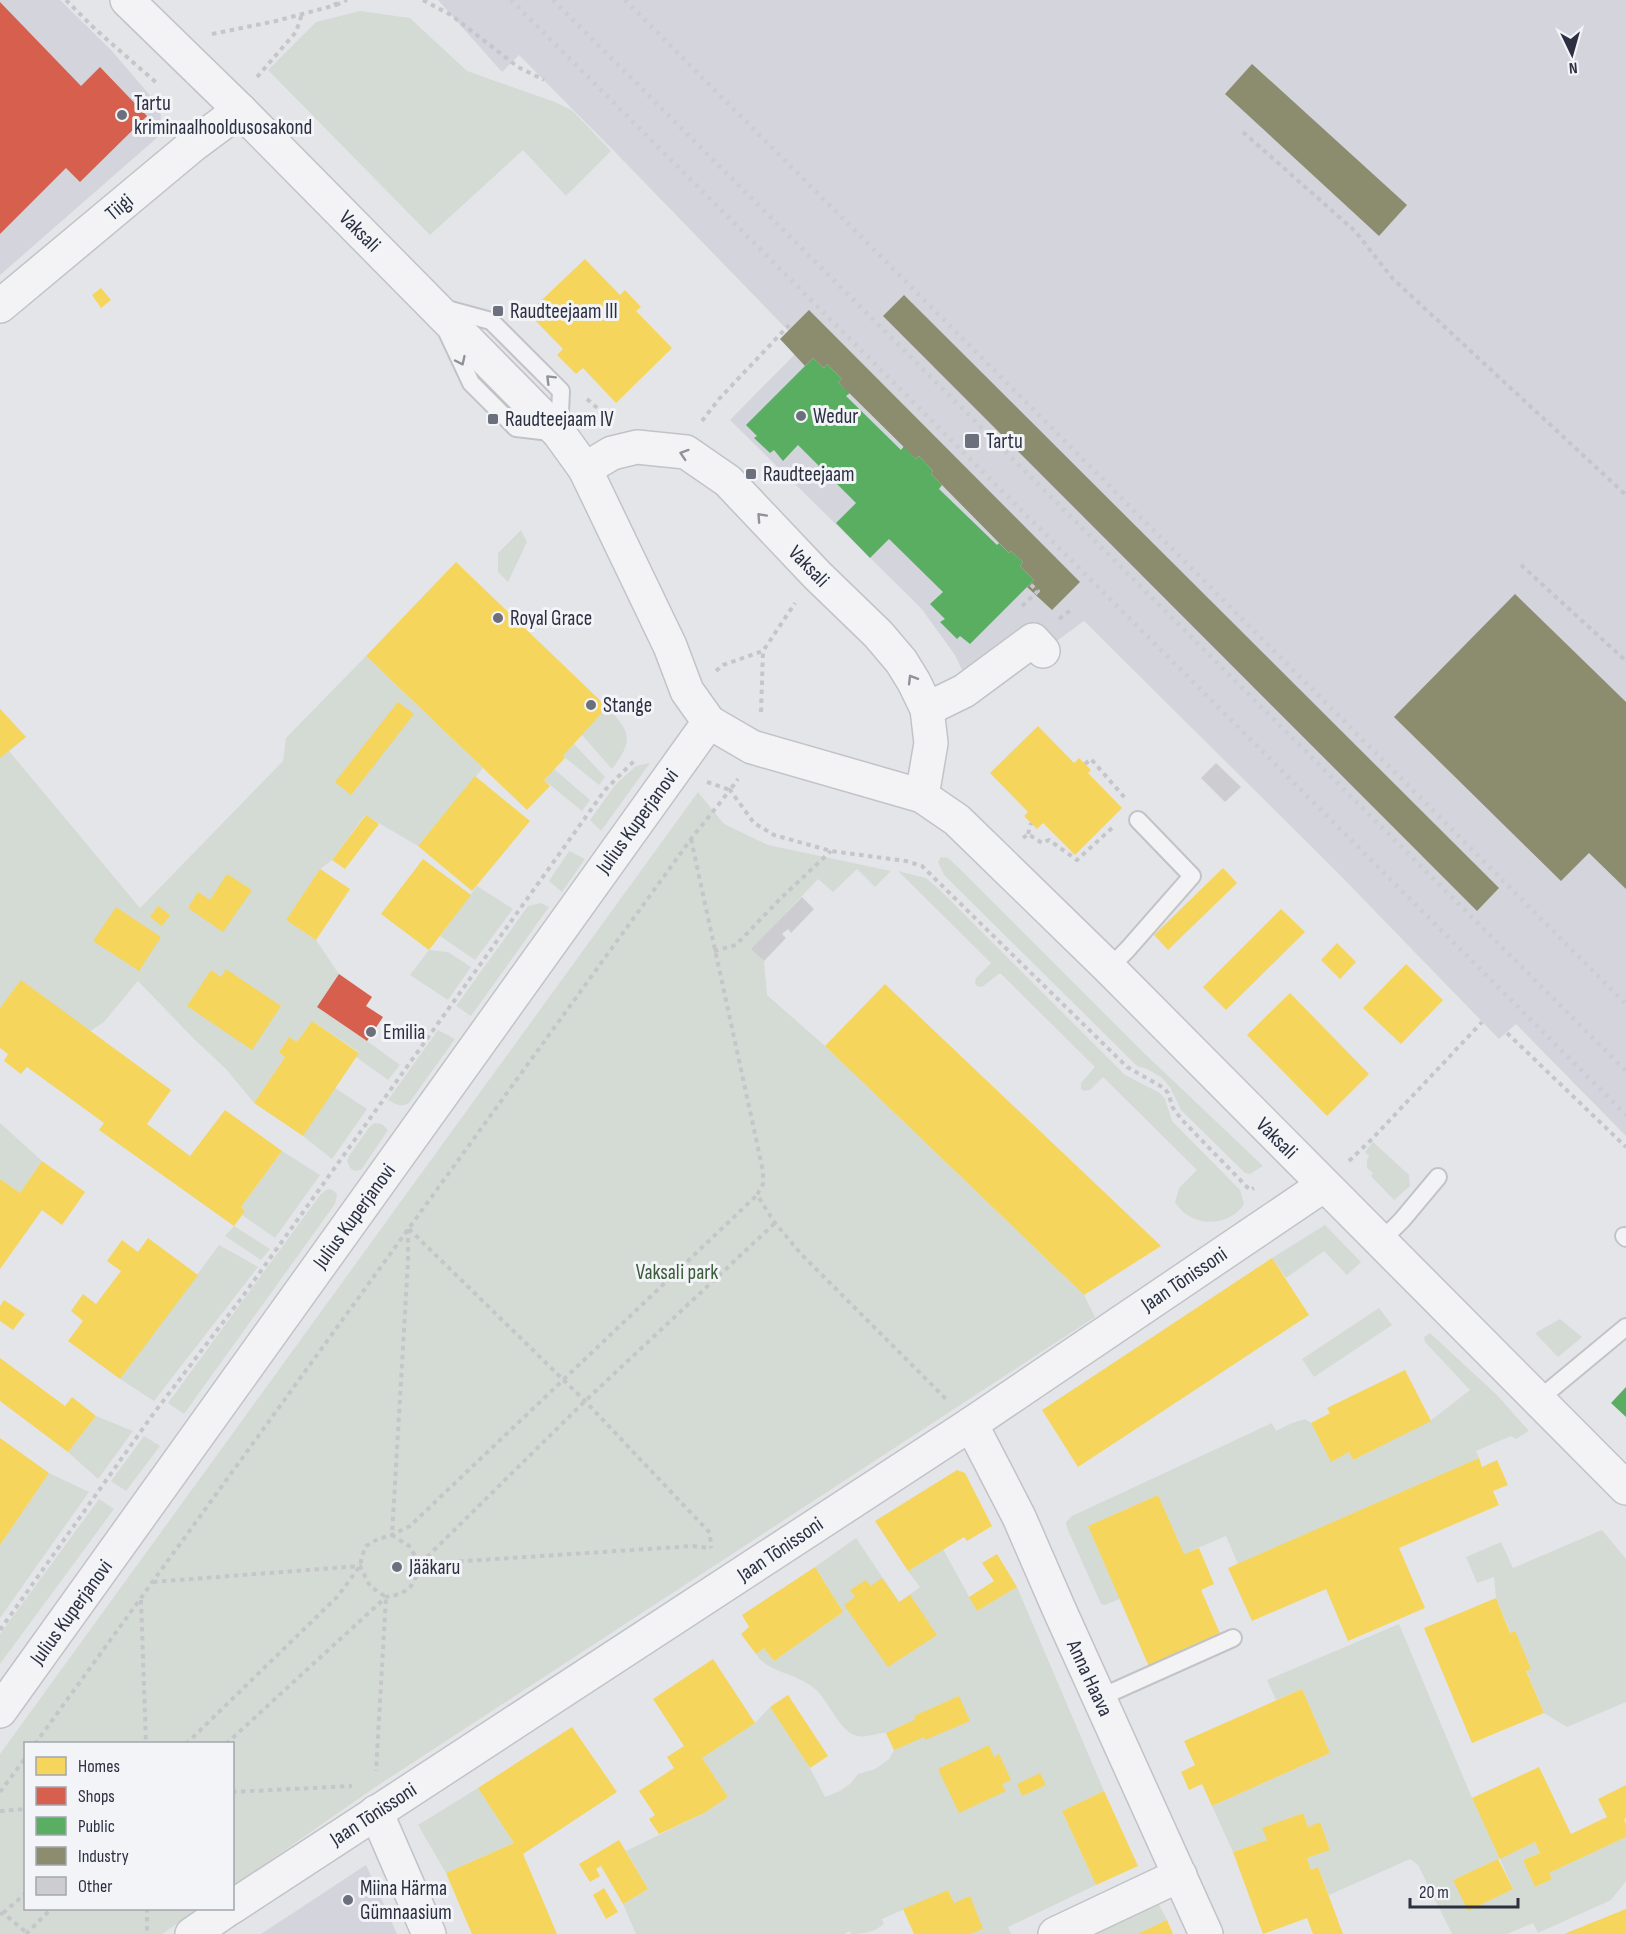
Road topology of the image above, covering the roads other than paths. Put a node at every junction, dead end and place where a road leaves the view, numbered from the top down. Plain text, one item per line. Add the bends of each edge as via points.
1 (126, 0) edge
2 (240, 110) junction
3 (0, 306) edge
4 (585, 469) junction
5 (1043, 651) dead end
6 (927, 709) junction
7 (709, 722) junction
8 (922, 796) junction
9 (1138, 820) dead end
10 (1109, 968) junction
11 (1438, 1177) dead end
12 (1322, 1185) junction
13 (1380, 1242) junction
14 (1626, 1327) edge
15 (1538, 1400) junction
16 (970, 1424) junction
17 (1626, 1488) edge
18 (1233, 1638) dead end
19 (1099, 1698) junction
20 (0, 1712) edge
21 (375, 1800) junction
22 (1180, 1875) junction
23 (234, 1906) edge
24 (228, 1910) edge
25 (192, 1934) edge
26 (429, 1934) edge
27 (1055, 1934) edge
28 (1206, 1934) edge

1 - 2 street, Vaksali
2 - 3 street, Tiigi
2 - 4 street, Vaksali via 559,432
6 -> 4 street, Vaksali via 901,661 878,634 728,481 686,452 637,447 612,453
4 - 7 street, Vaksali via 670,646 687,691
5 - 6 street via 1033,640 964,691
6 - 8 street, Vaksali via 931,743
7 - 8 street, Vaksali via 752,747
7 - 20 street, Julius Kuperjanovi
8 - 10 street, Vaksali via 957,820
9 - 10 lane via 1192,876
10 - 12 street, Vaksali
11 - 13 lane
12 - 13 street, Vaksali
12 - 16 street, Jaan Tõnissoni
13 - 15 street, Vaksali
14 - 15 lane
15 - 17 street, Vaksali
16 - 19 street, Anna Haava via 1019,1517
16 - 21 street, Jaan Tõnissoni via 739,1576
18 - 19 lane
19 - 22 street, Anna Haava
21 - 23 street, Jaan Tõnissoni
21 - 26 street
22 - 27 street
22 - 28 street, Anna Haava
24 - 25 street, Jaan Tõnissoni

